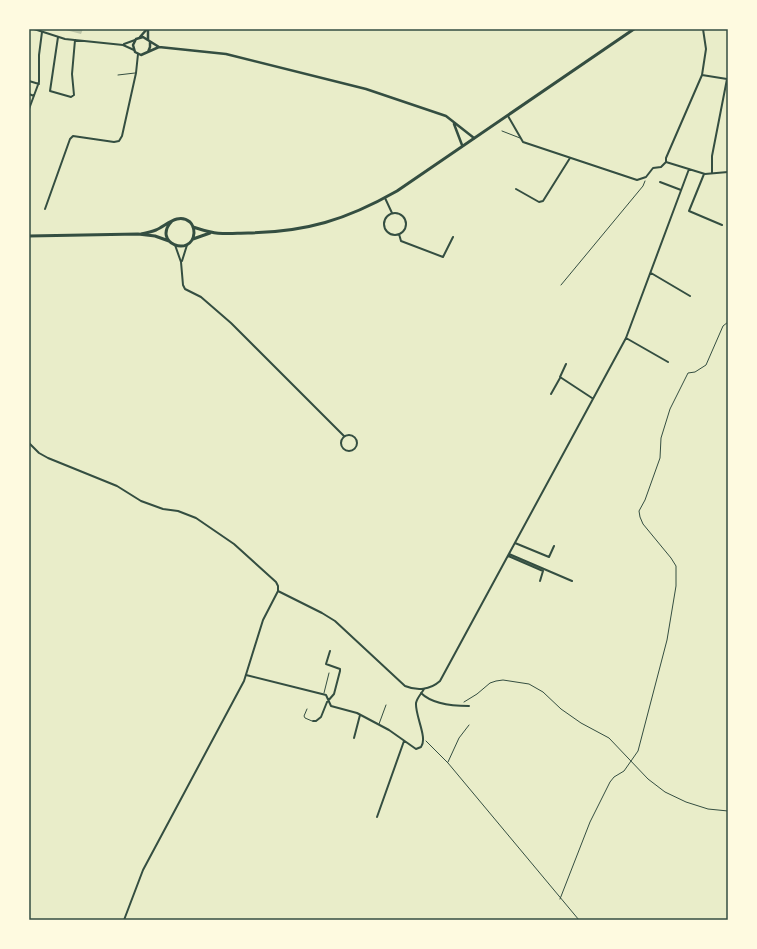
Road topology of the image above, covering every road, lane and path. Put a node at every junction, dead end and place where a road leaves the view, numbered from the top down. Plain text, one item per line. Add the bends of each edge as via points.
1 (34, 29) edge
2 (148, 29) edge
3 (634, 29) edge
4 (703, 29) edge
5 (42, 32) junction
6 (58, 37) junction
7 (139, 38) junction
8 (75, 40) junction
9 (136, 40) junction
10 (149, 41) junction
11 (123, 45) junction
12 (160, 47) junction
13 (134, 50) junction
14 (146, 53) junction
15 (138, 54) junction
16 (136, 74) junction
17 (118, 75) dead end
18 (702, 75) junction
19 (727, 80) edge
20 (29, 81) edge
21 (39, 84) junction
22 (29, 94) edge
23 (34, 96) junction
24 (29, 110) edge
25 (508, 116) junction
26 (454, 123) junction
27 (502, 131) dead end
28 (474, 138) junction
29 (521, 138) junction
30 (462, 145) junction
31 (570, 158) junction
32 (666, 162) junction
33 (689, 169) junction
34 (728, 172) edge
35 (712, 173) junction
36 (704, 174) junction
37 (646, 177) junction
38 (660, 182) dead end
39 (516, 189) dead end
40 (681, 190) junction
41 (385, 198) junction
42 (45, 209) dead end
43 (392, 213) junction
44 (172, 221) junction
45 (722, 225) dead end
46 (193, 227) junction
47 (212, 233) junction
48 (138, 234) junction
49 (399, 234) junction
50 (29, 236) edge
51 (453, 238) dead end
52 (193, 239) junction
53 (169, 241) junction
54 (188, 244) junction
55 (174, 246) junction
56 (181, 262) junction
57 (651, 272) junction
58 (561, 285) dead end
59 (690, 296) dead end
60 (728, 322) edge
61 (626, 338) junction
62 (668, 362) dead end
63 (566, 364) dead end
64 (560, 377) junction
65 (551, 394) dead end
66 (592, 398) junction
67 (344, 436) junction
68 (29, 444) edge
69 (515, 543) junction
70 (554, 546) dead end
71 (509, 555) junction
72 (540, 581) dead end
73 (572, 581) dead end
74 (278, 592) junction
75 (330, 651) dead end
76 (328, 673) dead end
77 (246, 675) junction
78 (424, 689) junction
79 (422, 693) junction
80 (324, 694) junction
81 (329, 699) junction
82 (458, 703) dead end
83 (386, 705) dead end
84 (469, 706) dead end
85 (307, 709) dead end
86 (360, 715) junction
87 (313, 721) joint
88 (469, 724) dead end
89 (379, 725) junction
90 (354, 738) dead end
91 (404, 740) junction
92 (423, 741) junction
93 (631, 761) junction
94 (448, 763) junction
95 (728, 810) edge
96 (377, 817) dead end
97 (560, 899) junction
98 (124, 920) edge
99 (579, 920) edge

1 - 5 street
2 - 7 street
2 - 10 street
3 - 25 main road
4 - 18 street via 706,49
5 - 6 street
5 - 21 street
6 - 8 street
6 - 8 street via 50,91 72,97
7 - 9 street
7 - 10 street
8 - 11 street
9 - 11 street
9 - 13 street via 133,44
10 - 12 street
10 - 14 street via 150,48
11 - 13 street
12 - 14 street
12 - 26 street via 226,54 349,85 443,115
13 - 15 street
14 - 15 street
15 - 16 street
16 - 17 lane
16 - 42 street via 119,141 74,136 70,139
18 - 19 street
18 - 32 street
19 - 35 street via 712,156
20 - 21 street
21 - 23 street
22 - 23 street
23 - 24 street
25 - 28 main road
25 - 29 street
26 - 28 street
26 - 30 street
27 - 29 lane
28 - 30 main road
29 - 31 street via 523,142
30 - 41 main road
31 - 37 street via 637,180
31 - 39 street via 543,201 539,202
32 - 33 street
32 - 37 street via 661,167 653,168
33 - 36 street
33 - 40 street
34 - 35 street
35 - 36 street
36 - 45 street via 689,211
37 - 58 path via 643,186
38 - 40 street
40 - 57 street
41 - 43 street
41 - 47 main road via 349,215 315,226 271,232
43 - 49 street via 400,214 405,220 405,228
43 - 49 street via 386,217 384,225 391,234
44 - 46 main road via 184,219
44 - 48 main road via 156,231
44 - 53 main road via 166,233
46 - 47 main road
46 - 52 main road
47 - 52 main road
48 - 50 main road
48 - 53 main road
49 - 51 street via 401,241 443,257
52 - 54 main road
53 - 55 main road
54 - 55 main road
54 - 56 street
55 - 56 street
56 - 67 street via 185,289 200,297 231,323
57 - 59 street
57 - 61 street
60 - 93 path via 723,326 706,365 688,373 670,409 661,438 660,458 639,511 643,524 676,566 677,575 659,674 638,751
61 - 62 street
61 - 66 street
63 - 64 street
64 - 65 street
64 - 66 street
66 - 69 street
67 - 67 street via 350,435 355,438 357,444 354,449 344,449 341,442
68 - 74 street via 48,458 117,486 141,501 196,518 234,544 276,582
69 - 70 street via 549,557
69 - 71 street
71 - 72 street via 543,571
71 - 73 street
71 - 78 street via 444,675 436,685
74 - 77 street via 263,620
74 - 78 street via 335,622 405,686
75 - 81 street via 326,664 340,668 340,671 334,694
76 - 80 lane
77 - 80 street
77 - 98 street via 143,870
78 - 79 street
79 - 84 street via 426,698 451,705
79 - 92 street via 417,701 416,710
80 - 81 street
81 - 86 street via 331,706
81 - 87 street via 321,717
82 - 93 path via 466,702 496,681 529,684 581,723 609,738
83 - 89 lane
85 - 87 lane via 304,716
86 - 89 street
86 - 90 street
88 - 94 path via 459,738
89 - 91 street
91 - 92 street via 416,749 421,747
91 - 96 street
92 - 94 path via 429,743
93 - 95 path via 665,792 708,809
93 - 97 path via 624,771 610,782 590,822
94 - 97 path
97 - 99 path

